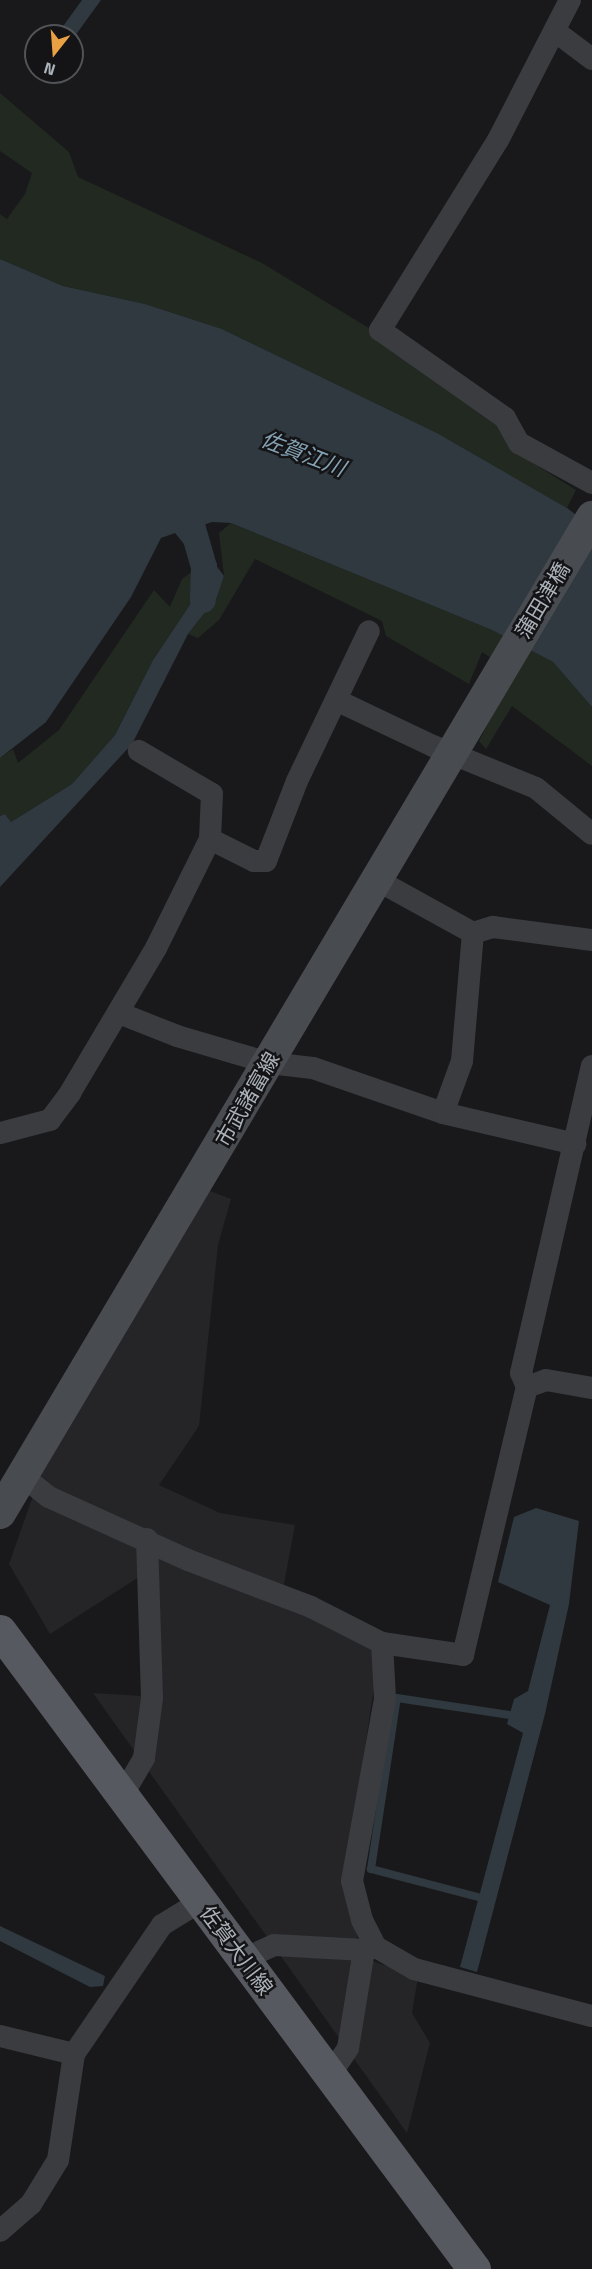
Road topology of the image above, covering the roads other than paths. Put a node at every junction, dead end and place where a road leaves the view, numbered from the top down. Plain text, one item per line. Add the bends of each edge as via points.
1 (570, 0) edge
2 (556, 32) junction
3 (592, 59) edge
4 (592, 483) edge
5 (592, 517) edge
6 (369, 632) dead end
7 (492, 683) joint
8 (336, 700) junction
9 (138, 750) dead end
10 (452, 751) junction
11 (592, 834) edge
12 (210, 839) junction
13 (377, 880) junction
14 (473, 933) junction
15 (592, 940) edge
16 (119, 1013) junction
17 (269, 1063) junction
18 (592, 1073) edge
19 (443, 1113) junction
20 (0, 1133) edge
21 (575, 1144) junction
22 (527, 1387) junction
23 (592, 1388) edge
24 (24, 1477) junction
25 (0, 1514) edge
26 (147, 1539) junction
27 (0, 1631) edge
28 (382, 1643) junction
29 (122, 1796) junction
30 (201, 1901) junction
31 (370, 1949) junction
32 (243, 1959) junction
33 (592, 2016) edge
34 (0, 2036) edge
35 (74, 2054) junction
36 (330, 2075) junction
37 (0, 2231) edge
38 (474, 2269) edge

1 - 2 street
2 - 3 street
2 - 4 street via 498,140 380,330 505,418 519,443
5 - 7 main road, 蒲田津橋
6 - 8 street
7 - 10 main road, 市武諸富線
8 - 10 street via 433,746
8 - 12 street via 297,781 266,861 254,861
9 - 12 street via 212,794
10 - 11 street via 536,788
10 - 13 main road, 市武諸富線
12 - 16 street
13 - 14 street
13 - 17 main road, 市武諸富線
14 - 15 street via 493,927
14 - 19 street via 462,1061
16 - 17 street via 177,1036
16 - 20 street via 50,1120
17 - 19 street via 313,1068
17 - 24 main road, 市武諸富線
18 - 21 street
19 - 21 street
21 - 22 street via 521,1373
22 - 23 street via 546,1380
22 - 28 street via 463,1655
24 - 25 main road, 市武諸富線
24 - 26 street via 49,1497
26 - 28 street via 188,1560 311,1607
26 - 29 street via 152,1698 144,1758
27 - 29 main road, 佐賀大川線
28 - 31 street via 386,1699 352,1881
29 - 30 main road, 佐賀大川線
30 - 32 main road, 佐賀大川線
30 - 35 street via 162,1925
31 - 32 street via 274,1945
31 - 33 street via 414,1969
31 - 36 street via 348,2048
32 - 36 main road, 佐賀大川線
34 - 35 street
35 - 37 street via 58,2160 31,2204
36 - 38 main road, 佐賀大川線

